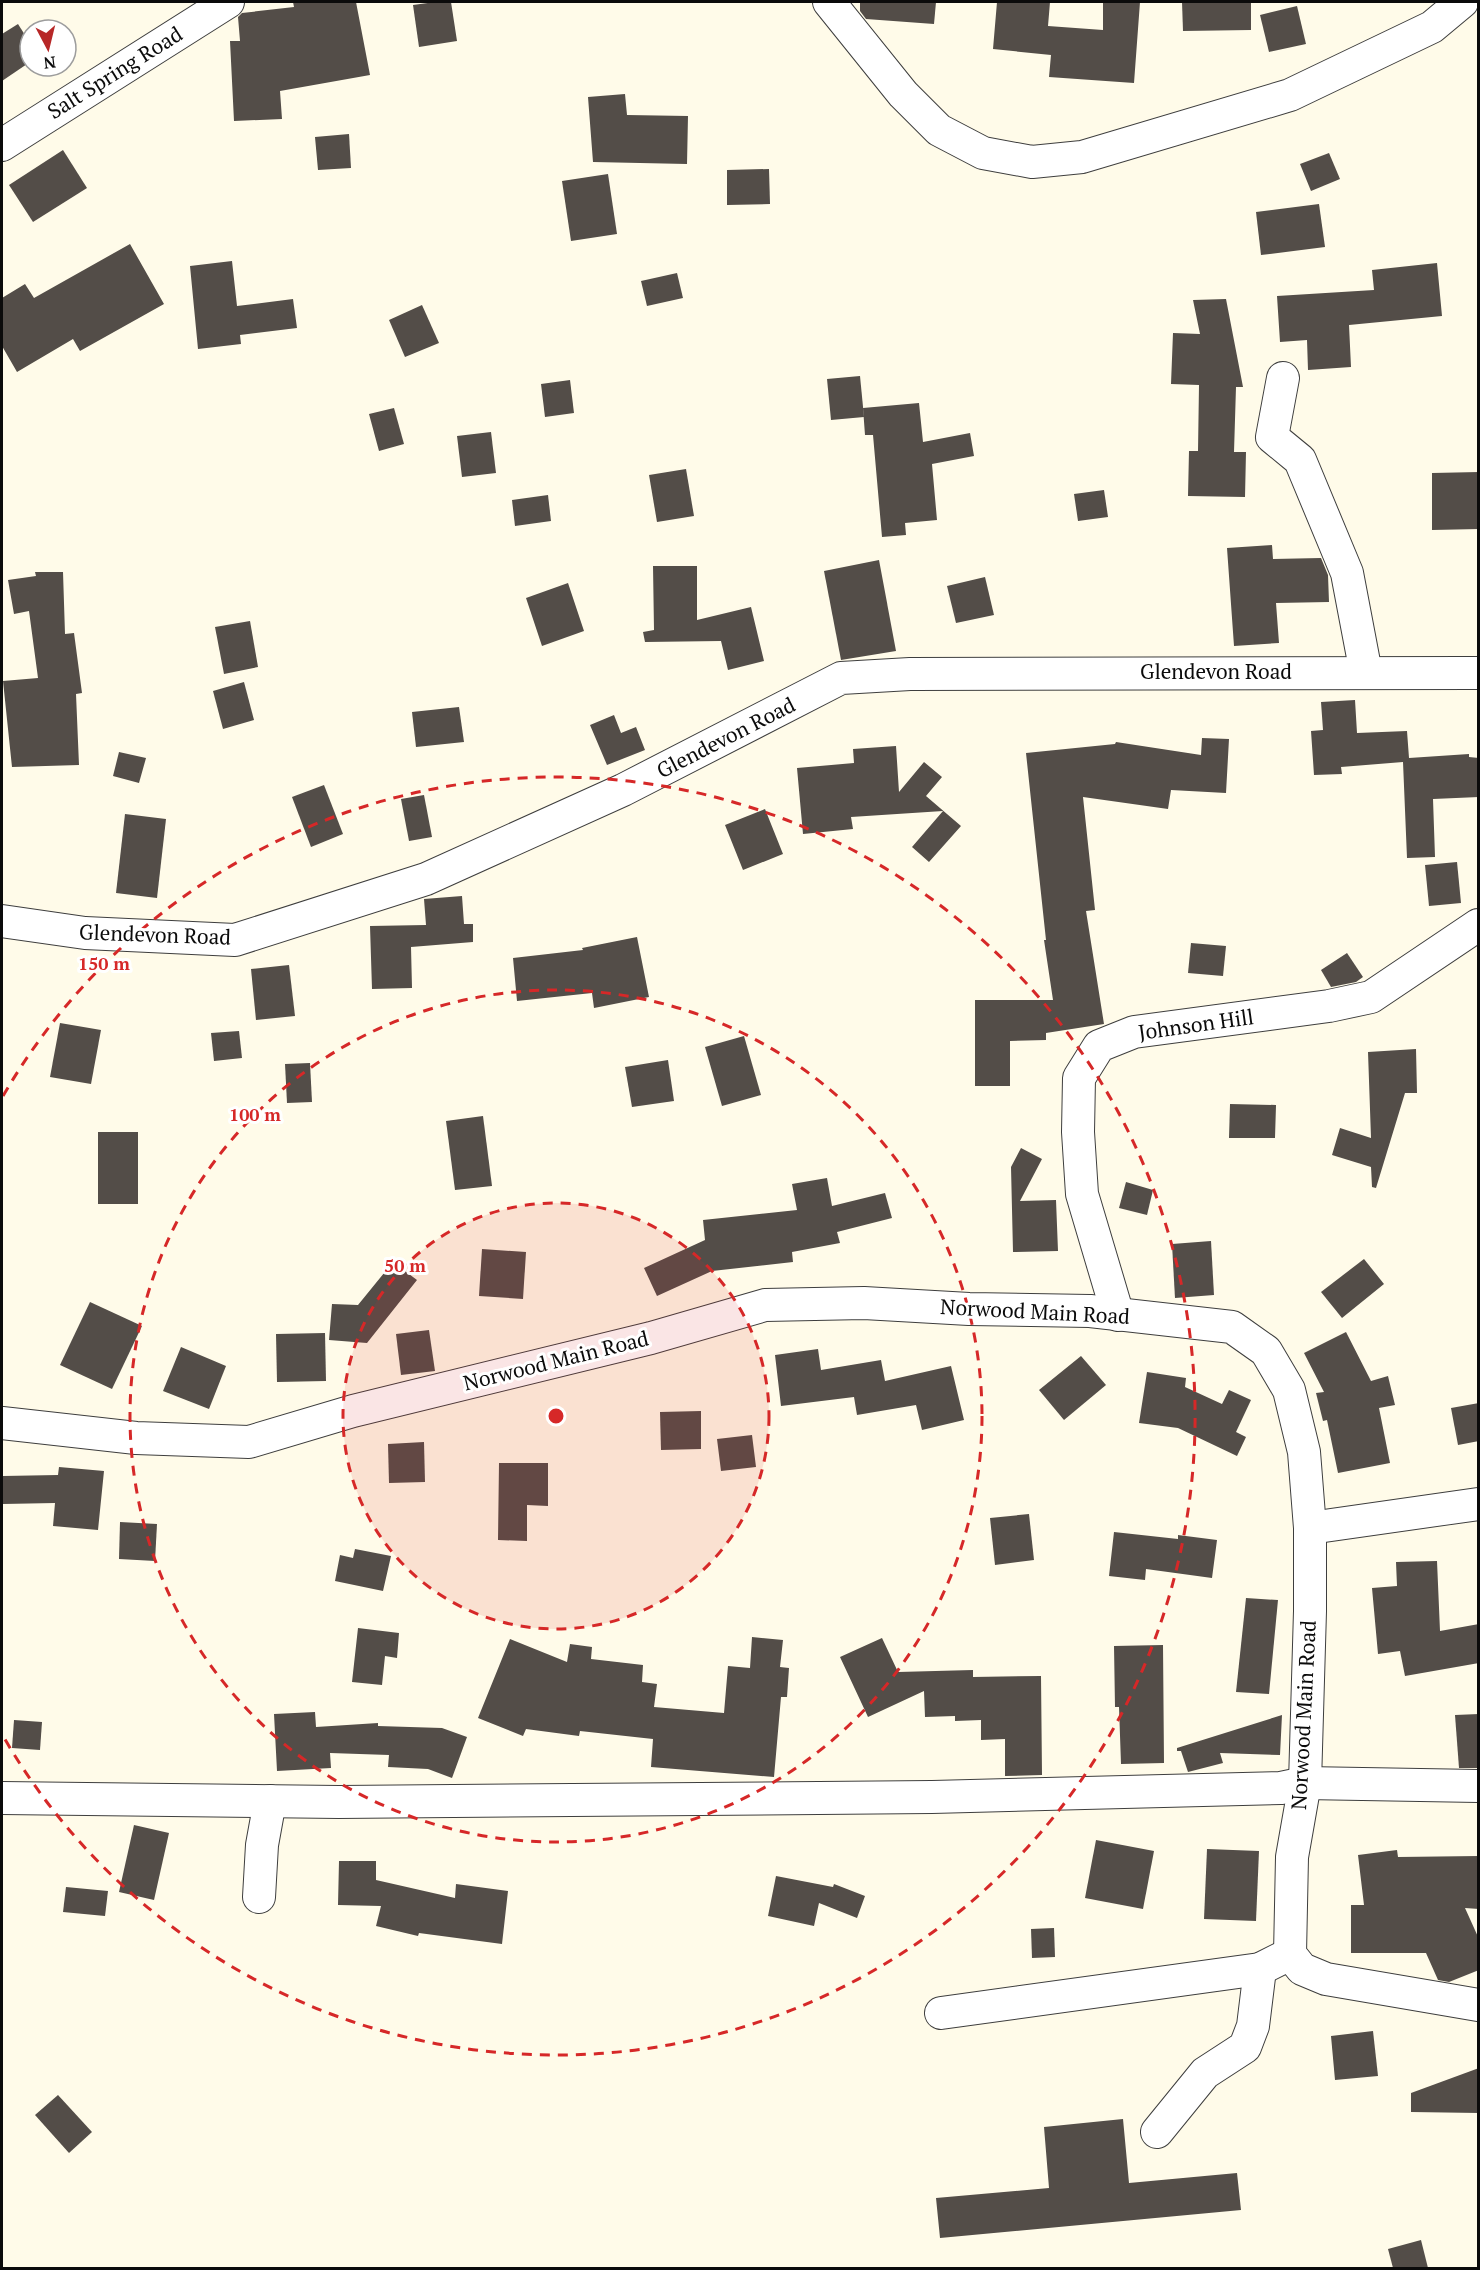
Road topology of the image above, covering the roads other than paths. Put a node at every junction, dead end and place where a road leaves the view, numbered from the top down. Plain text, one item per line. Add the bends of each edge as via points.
1 (228, 2) edge
2 (829, 2) edge
3 (1462, 2) edge
4 (2, 145) edge
5 (1283, 378) dead end
6 (1366, 673) junction
7 (1479, 673) edge
8 (2, 921) edge
9 (1479, 925) edge
10 (1118, 1315) junction
11 (2, 1423) edge
12 (1479, 1504) edge
13 (1310, 1528) junction
14 (1305, 1783) junction
15 (1479, 1786) edge
16 (2, 1798) edge
17 (270, 1801) junction
18 (259, 1898) dead end
19 (1290, 1954) junction
20 (1260, 1969) junction
21 (1479, 2005) edge
22 (941, 2013) dead end
23 (1157, 2132) dead end

1 - 4 street, Salt Spring Road
2 - 3 street via 903,94 939,130 983,153 1032,162 1082,157 1290,95 1432,27
5 - 6 street via 1272,437 1300,460 1347,573
6 - 7 street, Glendevon Road
6 - 8 street, Glendevon Road via 910,674 841,678 624,790 426,879 235,940 85,933
9 - 10 street, Johnson Hill via 1371,997 1134,1032 1099,1046 1079,1078 1081,1183
10 - 11 street, Norwood Main Road via 864,1303 765,1305 651,1338 353,1411 249,1442 136,1438
10 - 13 street, Norwood Main Road via 1232,1327 1266,1351 1289,1390 1304,1452
12 - 13 street
13 - 14 street, Norwood Main Road
14 - 15 street
14 - 17 street via 1281,1788 932,1797
14 - 19 street, Norwood Main Road via 1292,1857
16 - 17 street
17 - 18 street
19 - 20 street
19 - 21 street via 1302,1970 1326,1979
20 - 22 street
20 - 23 street via 1253,2026 1245,2047 1205,2073

